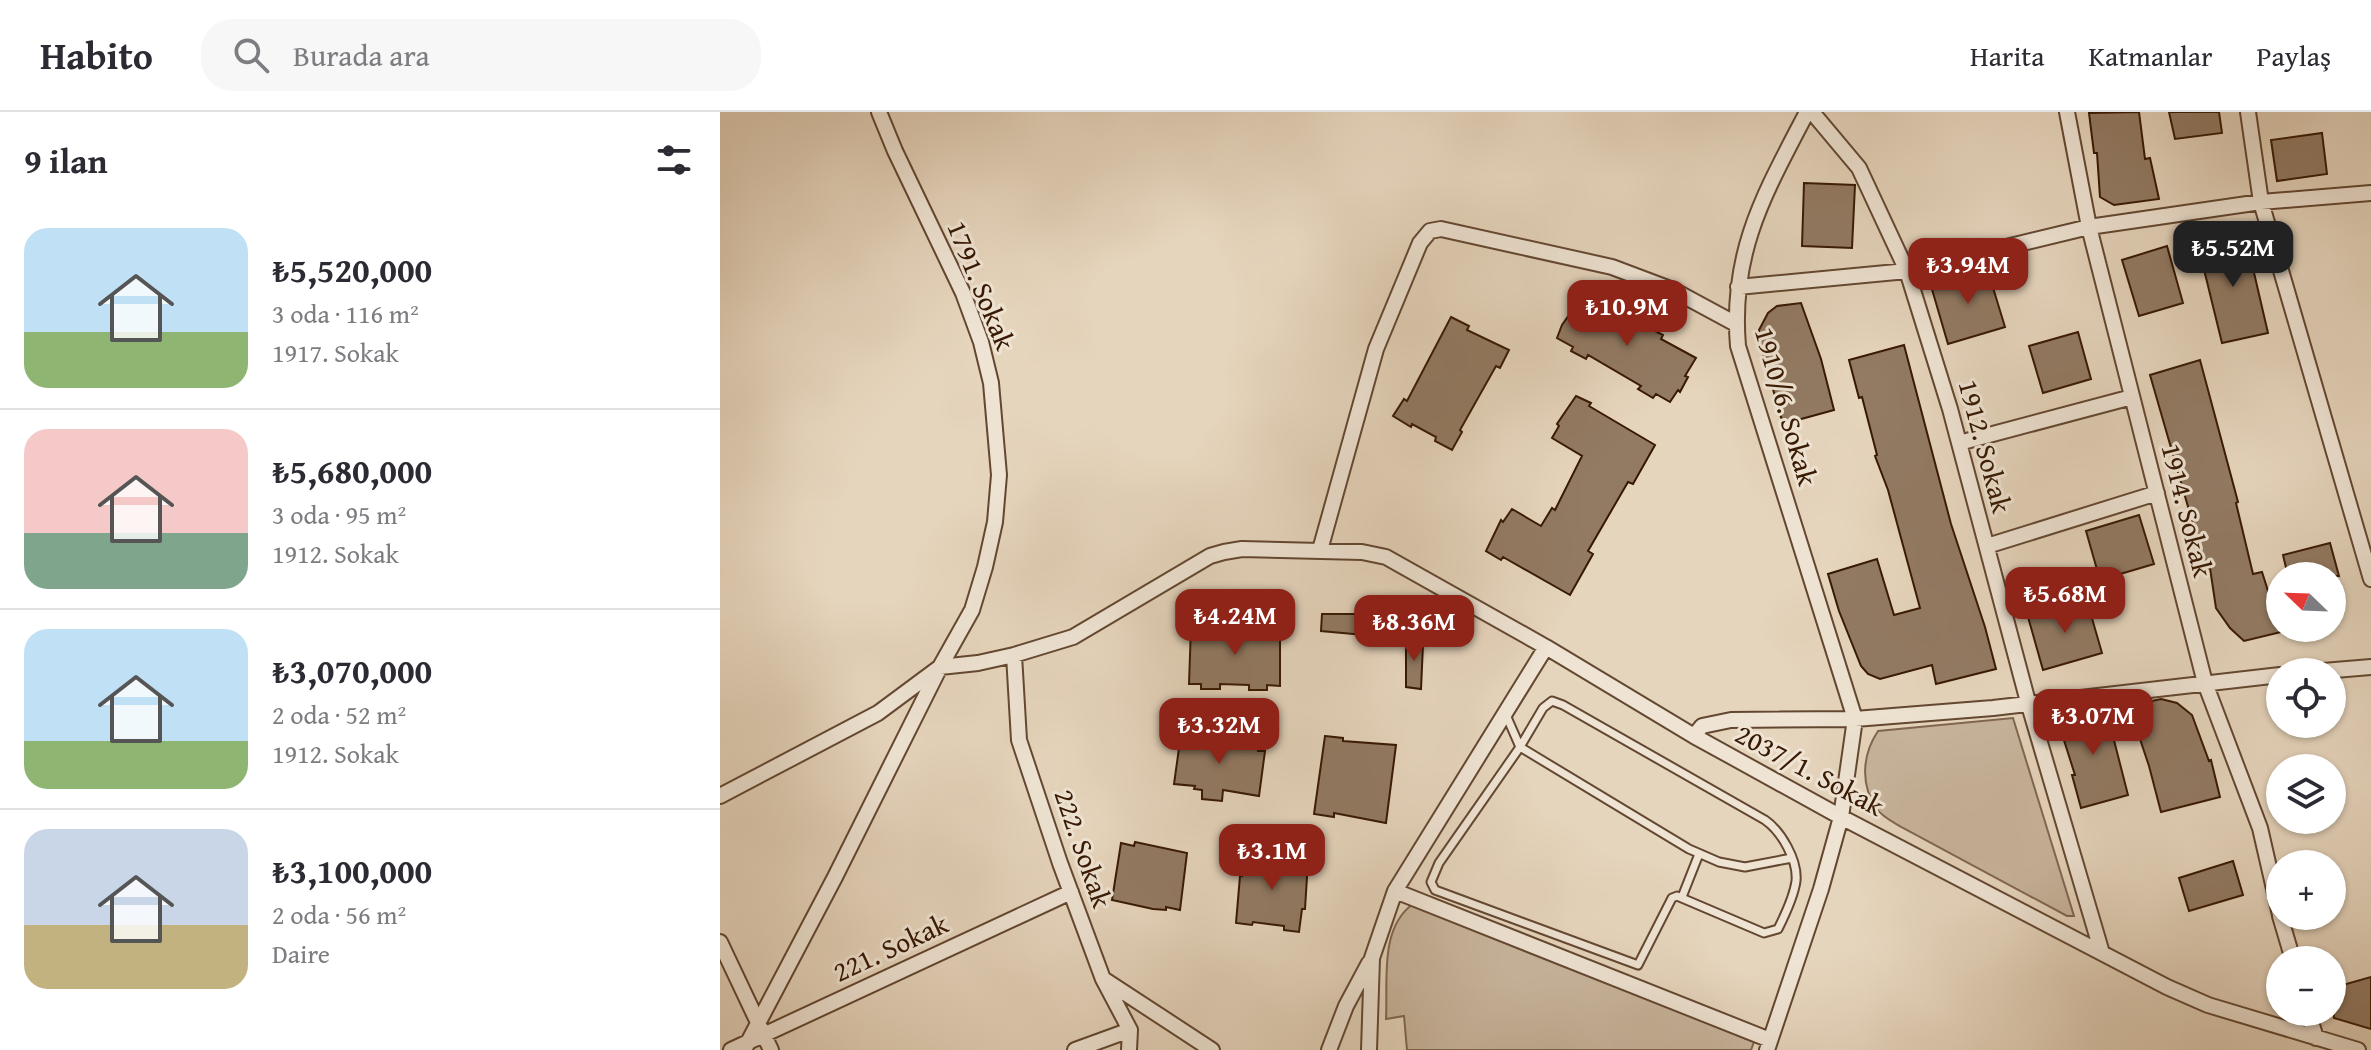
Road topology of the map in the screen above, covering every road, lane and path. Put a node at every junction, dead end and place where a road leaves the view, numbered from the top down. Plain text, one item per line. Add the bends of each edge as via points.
1 (879, 112) edge
2 (1809, 112) edge
3 (2067, 112) edge
4 (2248, 112) edge
5 (2371, 193) edge
6 (2261, 202) junction
7 (2089, 227) junction
8 (1907, 271) junction
9 (1738, 287) junction
10 (1736, 324) junction
11 (2132, 397) junction
12 (1959, 443) junction
13 (2157, 493) junction
14 (1987, 546) junction
15 (1320, 550) junction
16 (2371, 579) edge
17 (1546, 647) junction
18 (1014, 655) junction
19 (940, 667) junction
20 (2371, 667) edge
21 (2346, 669) edge
22 (2266, 676) edge
23 (2205, 683) junction
24 (2028, 702) junction
25 (1506, 715) junction
26 (1855, 719) junction
27 (1694, 736) junction
28 (1520, 747) junction
29 (720, 796) edge
30 (1841, 817) junction
31 (1699, 854) junction
32 (2266, 854) edge
33 (1792, 858) junction
34 (1395, 891) junction
35 (1071, 892) junction
36 (1682, 897) junction
37 (720, 942) edge
38 (2102, 953) junction
39 (1372, 958) junction
40 (1103, 979) junction
41 (2312, 1026) edge
42 (761, 1028) junction
43 (1130, 1030) junction
44 (2316, 1038) junction
45 (1768, 1045) edge
46 (746, 1046) edge
47 (731, 1050) edge
48 (771, 1050) edge
49 (1075, 1050) edge
50 (1129, 1050) edge
51 (1212, 1050) edge
52 (1329, 1050) edge
53 (1369, 1050) edge
54 (2358, 1050) edge

1 - 19 street, 1791. Sokak via 963,293 981,342 997,431 995,522 985,567 972,610
2 - 8 street, 1912. Sokak via 1859,168
2 - 9 street, 1910/6. Sokak via 1750,228
3 - 7 street, 1914. Sokak
4 - 6 street
5 - 6 street
6 - 7 street
6 - 16 street
7 - 8 street
7 - 11 street, 1914. Sokak
8 - 9 street
8 - 12 street, 1912. Sokak
9 - 10 street, 1910/6. Sokak
10 - 15 street via 1673,290 1612,267 1447,230 1430,231 1420,243 1376,349
10 - 26 street, 1910/6. Sokak via 1738,346
11 - 12 street
11 - 13 street, 1914. Sokak
12 - 14 street, 1912. Sokak
13 - 14 street
13 - 23 street, 1914. Sokak
14 - 24 street, 1912. Sokak
15 - 17 street, 2037/1. Sokak via 1386,557
15 - 18 street, 2037/1. Sokak via 1242,549 1210,556 1073,637
17 - 25 street
17 - 27 street, 2037/1. Sokak
18 - 19 street, 2037/1. Sokak
18 - 35 street, 222. Sokak via 1019,740
19 - 29 street, 1791. Sokak via 878,713
19 - 42 street, 1791. Sokak
20 - 21 street
22 - 23 street
23 - 24 street
23 - 32 street, 1914. Sokak
24 - 26 street
24 - 38 street, 1912. Sokak
25 - 28 lane
25 - 34 street
26 - 27 street via 1731,720 1702,726
26 - 30 street
27 - 30 street, 2037/1. Sokak
28 - 31 lane
28 - 33 lane via 1543,708 1556,701 1765,820
28 - 36 lane via 1433,872 1435,890 1638,965 1672,898
30 - 38 street, 2037/1. Sokak
30 - 45 street
31 - 33 lane via 1745,867
31 - 36 lane
33 - 36 lane via 1796,881 1778,929 1772,932
34 - 39 street
34 - 45 street
35 - 40 street, 222. Sokak
35 - 42 street, 221. Sokak
37 - 42 street
38 - 44 street, 2037/1. Sokak via 2208,1005
39 - 52 street
39 - 53 street
40 - 43 street, 222. Sokak
40 - 51 street
41 - 44 street
42 - 46 street, 221. Sokak
42 - 48 street
43 - 49 street
43 - 50 street
44 - 54 street, 2037/1. Sokak
46 - 47 street, 221. Sokak

